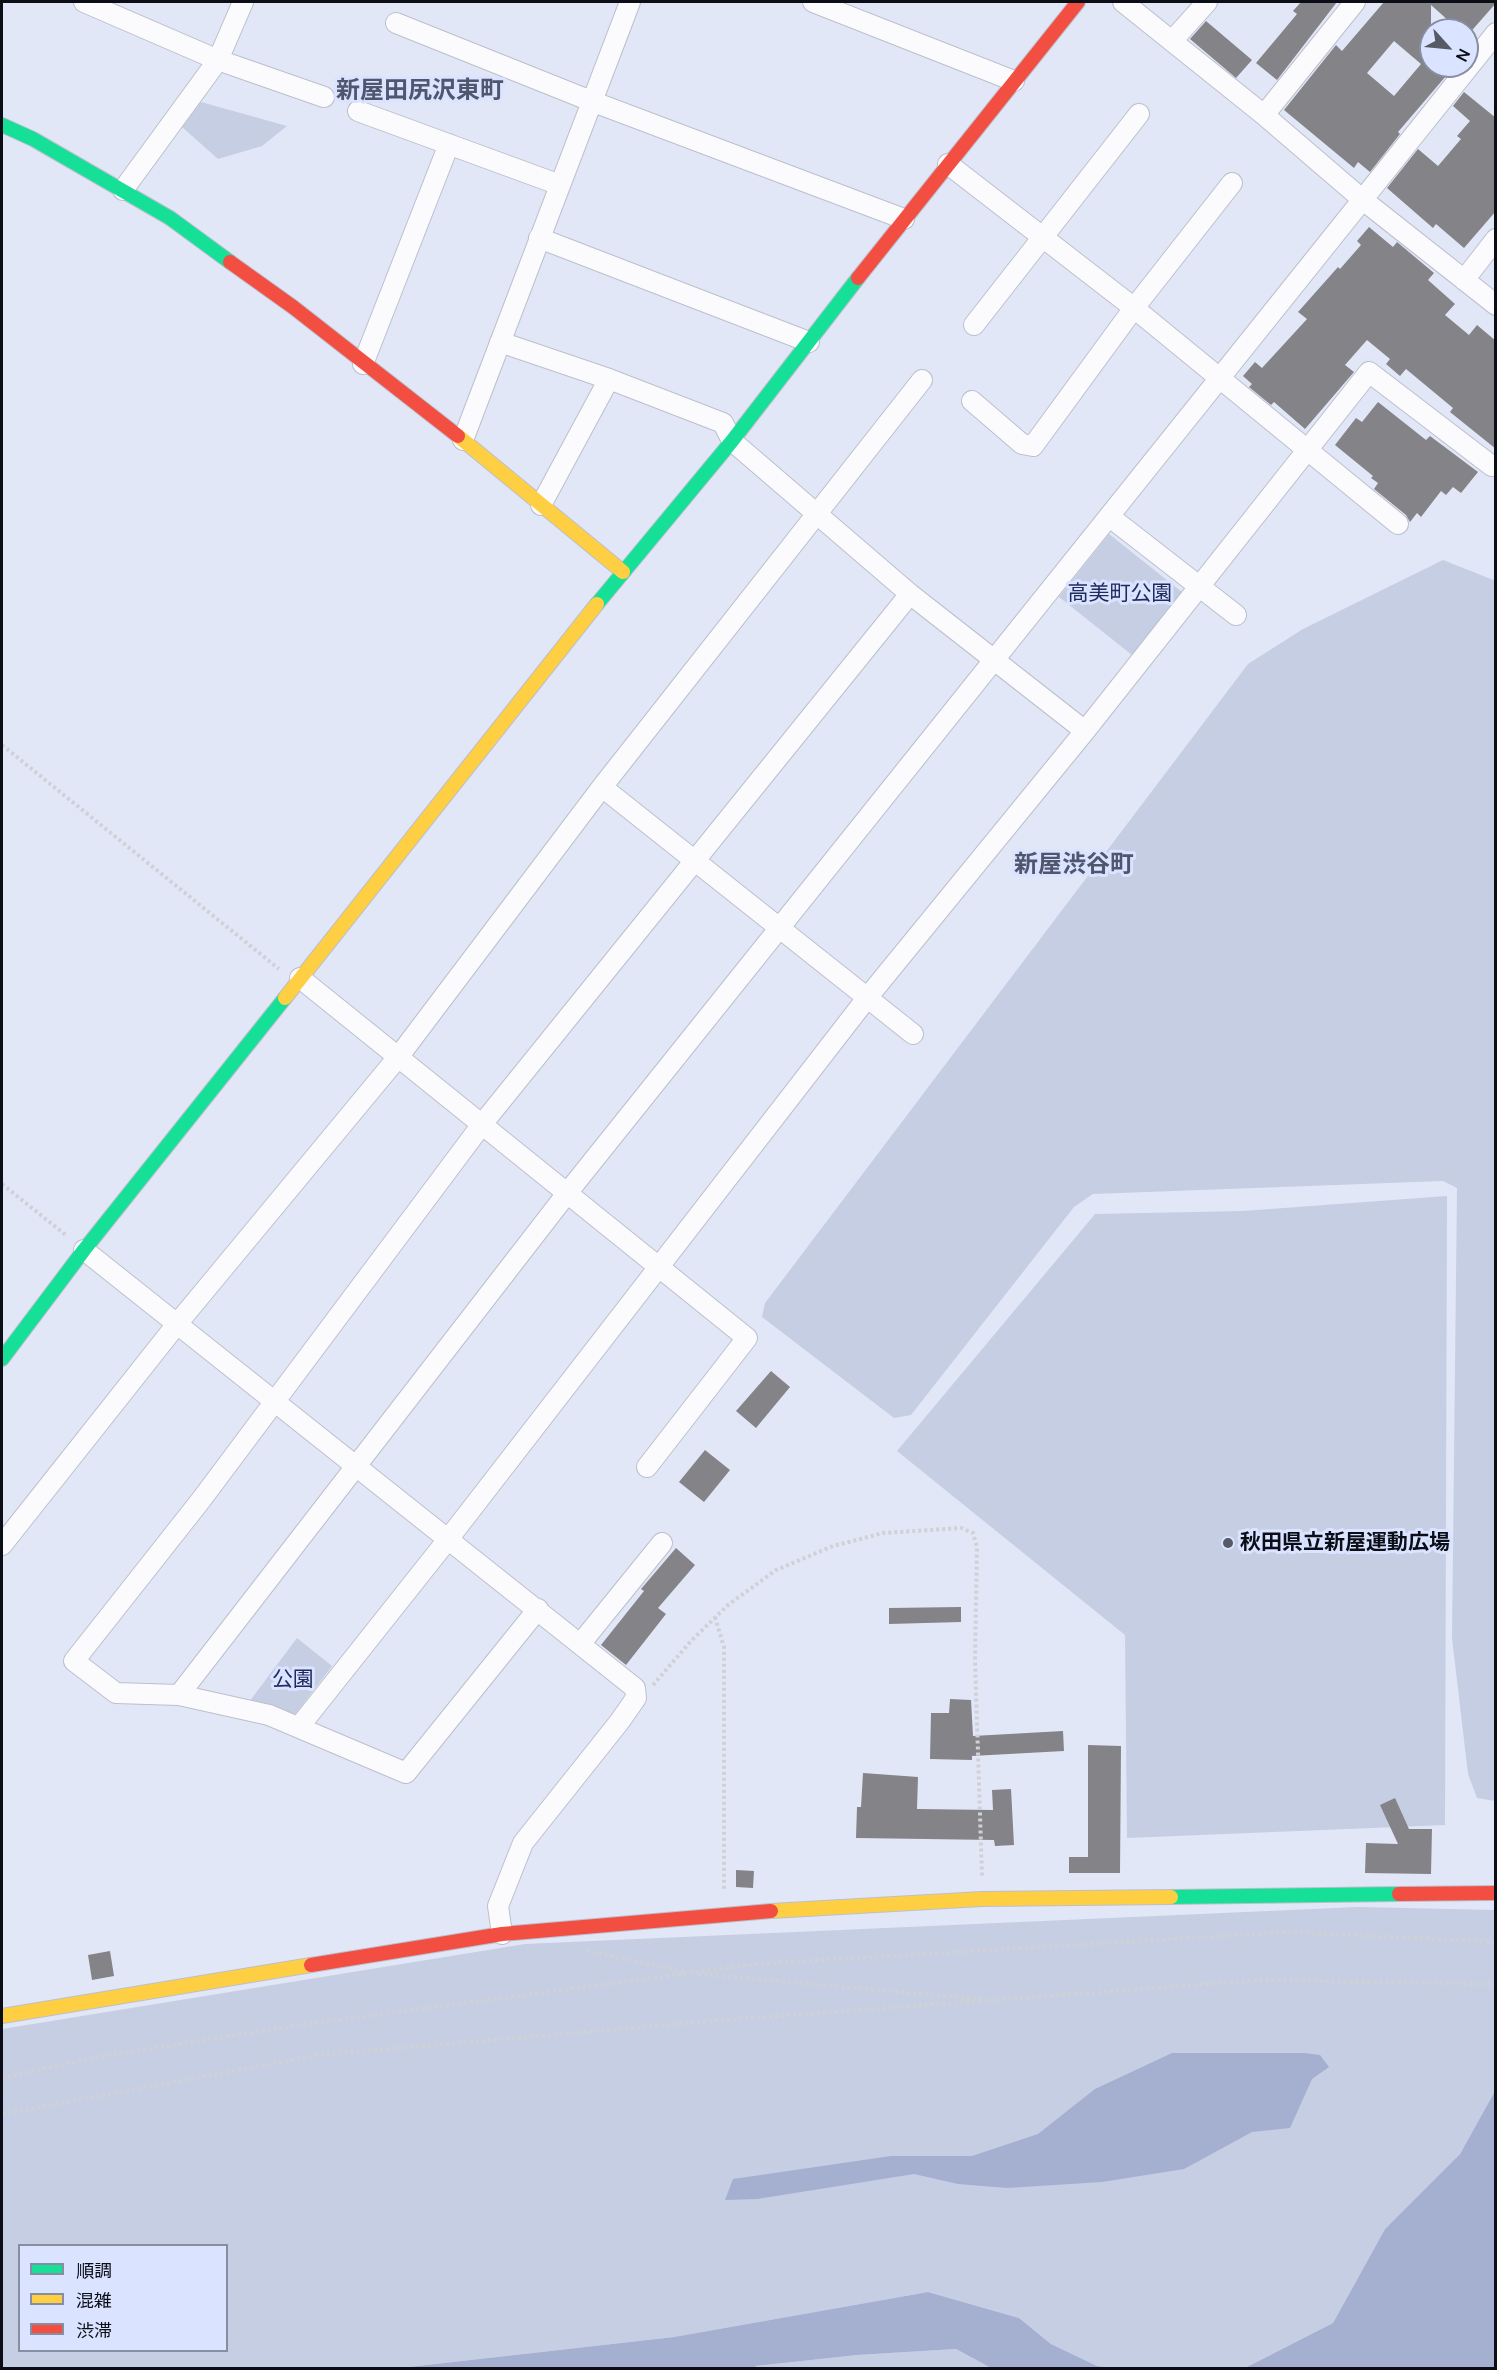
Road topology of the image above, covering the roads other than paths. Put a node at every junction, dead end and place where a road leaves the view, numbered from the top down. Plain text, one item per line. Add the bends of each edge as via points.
1 (84, 2) edge
2 (243, 2) edge
3 (630, 2) edge
4 (813, 2) edge
5 (1078, 2) edge
6 (1123, 2) edge
7 (1207, 2) edge
8 (1355, 2) edge
9 (396, 23) dead end
10 (1496, 33) edge
11 (1172, 41) junction
12 (218, 60) junction
13 (1014, 81) junction
14 (324, 97) dead end
15 (591, 101) junction
16 (358, 111) dead end
17 (1140, 114) dead end
18 (1264, 115) junction
19 (2, 125) edge
20 (449, 144) junction
21 (948, 164) junction
22 (1232, 183) dead end
23 (560, 185) junction
24 (123, 190) junction
25 (1363, 200) junction
26 (904, 219) junction
27 (539, 238) junction
28 (1043, 238) junction
29 (1496, 239) edge
30 (1464, 280) junction
31 (1496, 305) edge
32 (1134, 308) junction
33 (974, 325) dead end
34 (500, 342) junction
35 (809, 342) junction
36 (363, 364) junction
37 (609, 379) junction
38 (922, 380) dead end
39 (1220, 380) junction
40 (972, 400) dead end
41 (462, 440) junction
42 (732, 441) junction
43 (1306, 450) junction
44 (1492, 466) dead end
45 (541, 505) junction
46 (818, 516) junction
47 (1110, 517) junction
48 (1398, 524) dead end
49 (623, 572) junction
50 (1199, 587) junction
51 (910, 594) junction
52 (1236, 615) dead end
53 (995, 661) junction
54 (1085, 731) junction
55 (602, 787) junction
56 (693, 861) junction
57 (779, 930) junction
58 (298, 980) junction
59 (867, 998) junction
60 (913, 1034) dead end
61 (399, 1056) junction
62 (483, 1123) junction
63 (568, 1192) junction
64 (84, 1250) junction
65 (660, 1267) junction
66 (177, 1324) junction
67 (2, 1359) edge
68 (275, 1401) junction
69 (357, 1466) junction
70 (647, 1467) dead end
71 (449, 1538) junction
72 (662, 1543) dead end
73 (2, 1545) edge
74 (538, 1609) junction
75 (581, 1643) junction
76 (180, 1695) junction
77 (298, 1726) junction
78 (1496, 1893) edge
79 (502, 1934) junction
80 (2, 2016) edge

1 - 12 street
2 - 12 street
3 - 15 street
4 - 13 street
5 - 13 street
6 - 11 street
7 - 11 street
8 - 18 street
9 - 15 street
10 - 25 street
11 - 18 street
12 - 14 street
12 - 24 street
13 - 21 street
15 - 23 street
15 - 26 street
16 - 20 street
17 - 28 street
18 - 25 street
19 - 24 street
20 - 23 street
20 - 36 street
21 - 26 street
21 - 28 street
22 - 32 street
23 - 27 street
24 - 36 street via 199,238
25 - 30 street
25 - 39 street
26 - 35 street
27 - 34 street
27 - 35 street
28 - 32 street
28 - 33 street
29 - 30 street
30 - 31 street
32 - 39 street
32 - 40 street via 1033,446 1022,444
34 - 37 street
34 - 41 street
35 - 42 street
36 - 41 street
37 - 42 street via 723,423
37 - 45 street
38 - 46 street
39 - 43 street
39 - 47 street
41 - 45 street
42 - 46 street
42 - 49 street
43 - 44 street via 1369,372
43 - 48 street
43 - 50 street
45 - 49 street
46 - 51 street
46 - 55 street
47 - 50 street
47 - 53 street
49 - 58 street
50 - 52 street
50 - 54 street
51 - 53 street
51 - 56 street
53 - 54 street
53 - 57 street
54 - 59 street
55 - 56 street
55 - 61 street
56 - 57 street
56 - 62 street
57 - 59 street
57 - 63 street
58 - 61 street
58 - 64 street
59 - 60 street
59 - 65 street
61 - 62 street
61 - 66 street
62 - 63 street
62 - 68 street
63 - 65 street
63 - 69 street
64 - 66 street
64 - 67 street
65 - 70 street via 747,1338
65 - 71 street
66 - 68 street
66 - 73 street
68 - 69 street
68 - 76 street via 74,1661 116,1693
69 - 71 street
69 - 76 street
71 - 74 street
71 - 77 street
72 - 75 street
74 - 75 street
74 - 77 street via 406,1773
75 - 79 street via 630,1682 636,1698 523,1843 498,1906
76 - 77 street via 269,1715
78 - 79 street via 982,1899 724,1914
79 - 80 street

